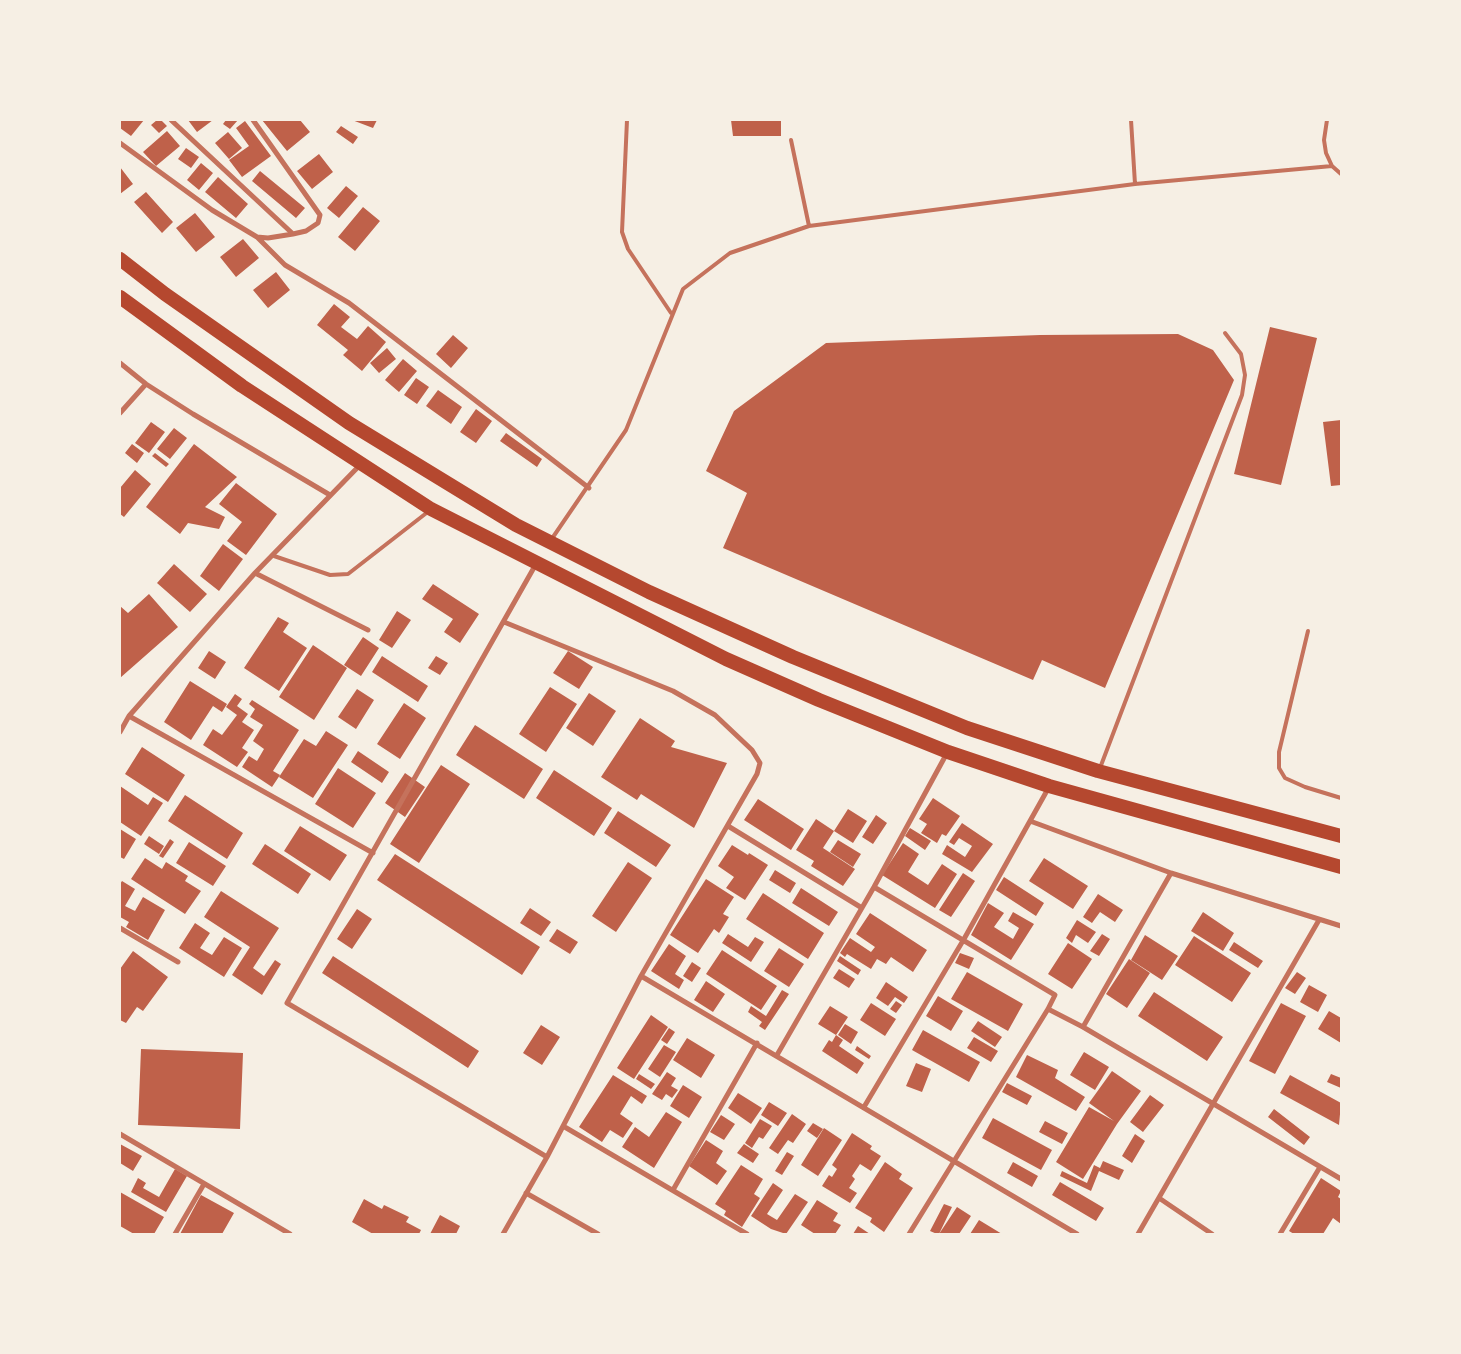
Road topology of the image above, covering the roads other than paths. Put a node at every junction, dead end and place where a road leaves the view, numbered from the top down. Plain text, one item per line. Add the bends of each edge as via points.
1 (171, 120) edge
2 (253, 120) edge
3 (627, 120) edge
4 (1131, 120) edge
5 (1327, 120) edge
6 (791, 140) dead end
7 (120, 143) edge
8 (1332, 166) junction
9 (1341, 174) edge
10 (1135, 184) junction
11 (809, 226) junction
12 (293, 234) junction
13 (257, 237) junction
14 (120, 260) edge
15 (120, 297) edge
16 (672, 313) junction
17 (1225, 333) dead end
18 (120, 363) edge
19 (146, 384) junction
20 (120, 414) edge
21 (361, 464) junction
22 (588, 488) junction
23 (330, 495) junction
24 (431, 509) junction
25 (550, 542) junction
26 (274, 556) junction
27 (537, 563) junction
28 (255, 573) junction
29 (504, 622) junction
30 (368, 630) dead end
31 (1308, 631) dead end
32 (129, 716) junction
33 (120, 732) edge
34 (948, 752) junction
35 (1098, 771) junction
36 (1049, 786) junction
37 (1341, 798) edge
38 (1030, 822) junction
39 (728, 826) junction
40 (1341, 836) edge
41 (373, 853) junction
42 (1341, 867) edge
43 (1171, 872) junction
44 (874, 886) junction
45 (862, 908) junction
46 (1319, 920) junction
47 (1341, 926) edge
48 (120, 928) edge
49 (964, 939) junction
50 (178, 962) dead end
51 (641, 976) junction
52 (1048, 1010) junction
53 (1083, 1027) junction
54 (757, 1043) junction
55 (777, 1055) junction
56 (1213, 1104) junction
57 (864, 1107) junction
58 (563, 1126) junction
59 (120, 1134) edge
60 (547, 1157) junction
61 (953, 1161) junction
62 (1320, 1167) junction
63 (1341, 1179) edge
64 (204, 1184) junction
65 (673, 1190) junction
66 (526, 1193) junction
67 (1159, 1198) junction
68 (175, 1234) edge
69 (290, 1234) edge
70 (503, 1234) edge
71 (598, 1234) edge
72 (747, 1234) edge
73 (909, 1234) edge
74 (1078, 1234) edge
75 (1138, 1234) edge
76 (1212, 1234) edge
77 (1280, 1234) edge

1 - 12 street
2 - 12 street via 320,215 318,223
3 - 16 lane via 622,232 628,249
4 - 10 lane
5 - 8 lane via 1324,140
6 - 11 lane
7 - 13 street via 212,210
8 - 9 lane
8 - 10 lane
10 - 11 lane
11 - 16 lane via 730,253 683,289
12 - 13 street
13 - 22 street via 285,265 349,303
14 - 25 highway via 349,423
15 - 21 highway via 242,386
16 - 22 lane via 626,430
17 - 35 lane via 1241,354 1245,375 1242,395
18 - 19 street
19 - 20 street
19 - 23 street via 257,454
21 - 23 street
21 - 24 highway
22 - 25 lane
23 - 26 street
24 - 26 lane via 348,574 330,575
24 - 27 highway
25 - 35 highway via 649,592 793,657 967,728
26 - 28 street
27 - 29 street
27 - 34 highway via 726,658
28 - 30 street
28 - 32 street
29 - 39 street via 673,691 715,715 752,750 760,762 757,774
29 - 41 street
31 - 37 lane via 1279,752 1279,768 1285,778
32 - 33 street
32 - 41 street
34 - 36 highway
34 - 44 street
35 - 40 highway
36 - 38 street
36 - 42 highway
38 - 43 street
38 - 49 street
39 - 45 street
39 - 51 street
41 - 60 street via 287,1003
43 - 46 street
43 - 53 street
44 - 45 street
44 - 49 street
45 - 55 street
46 - 47 street
46 - 56 street
48 - 50 street
49 - 52 street via 1055,994
49 - 57 street
51 - 54 street
51 - 58 street
52 - 53 street
52 - 61 street
53 - 56 street
54 - 55 street
54 - 65 street
55 - 57 street
56 - 62 street
56 - 67 street
57 - 61 street
58 - 60 street
58 - 65 street
59 - 64 street
60 - 66 street
61 - 73 street
61 - 74 street
62 - 63 street
62 - 77 street
64 - 68 street
64 - 69 street
65 - 72 street
66 - 70 street
66 - 71 street
67 - 75 street
67 - 76 street

